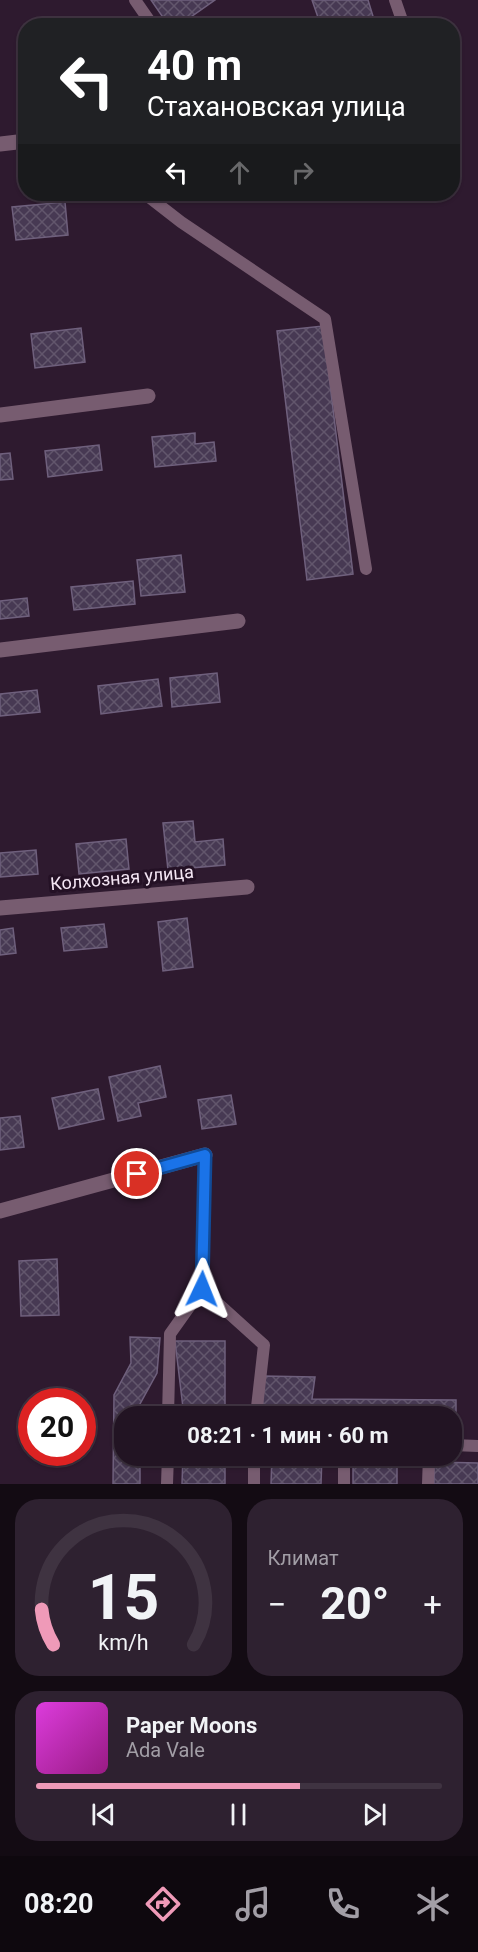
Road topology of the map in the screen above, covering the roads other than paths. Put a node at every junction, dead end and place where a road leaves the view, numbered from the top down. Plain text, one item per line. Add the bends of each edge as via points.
1 (135, 0) edge
2 (395, 0) edge
3 (147, 18) edge
4 (401, 18) edge
5 (18, 142) edge
6 (0, 144) edge
7 (154, 201) edge
8 (148, 396) dead end
9 (0, 415) edge
10 (366, 569) dead end
11 (238, 621) dead end
12 (0, 650) edge
13 (247, 887) dead end
14 (0, 908) edge
15 (205, 1155) joint
16 (0, 1211) edge
17 (202, 1289) junction
18 (168, 1406) edge
19 (257, 1406) edge
20 (462, 1445) edge
21 (478, 1446) edge
22 (168, 1466) edge
23 (254, 1466) edge
24 (344, 1466) edge
25 (429, 1466) edge
26 (167, 1484) edge
27 (254, 1484) edge
28 (344, 1484) edge
29 (428, 1484) edge

1 - 3 lane
2 - 4 lane
5 - 6 street
7 - 10 lane via 325,319
8 - 9 street
11 - 12 street
13 - 14 street, Колхозная улица
15 - 16 street
15 - 17 lane
17 - 18 lane via 170,1334
17 - 19 lane via 264,1345
20 - 21 lane
22 - 26 lane
23 - 27 lane
24 - 28 lane
25 - 29 lane

